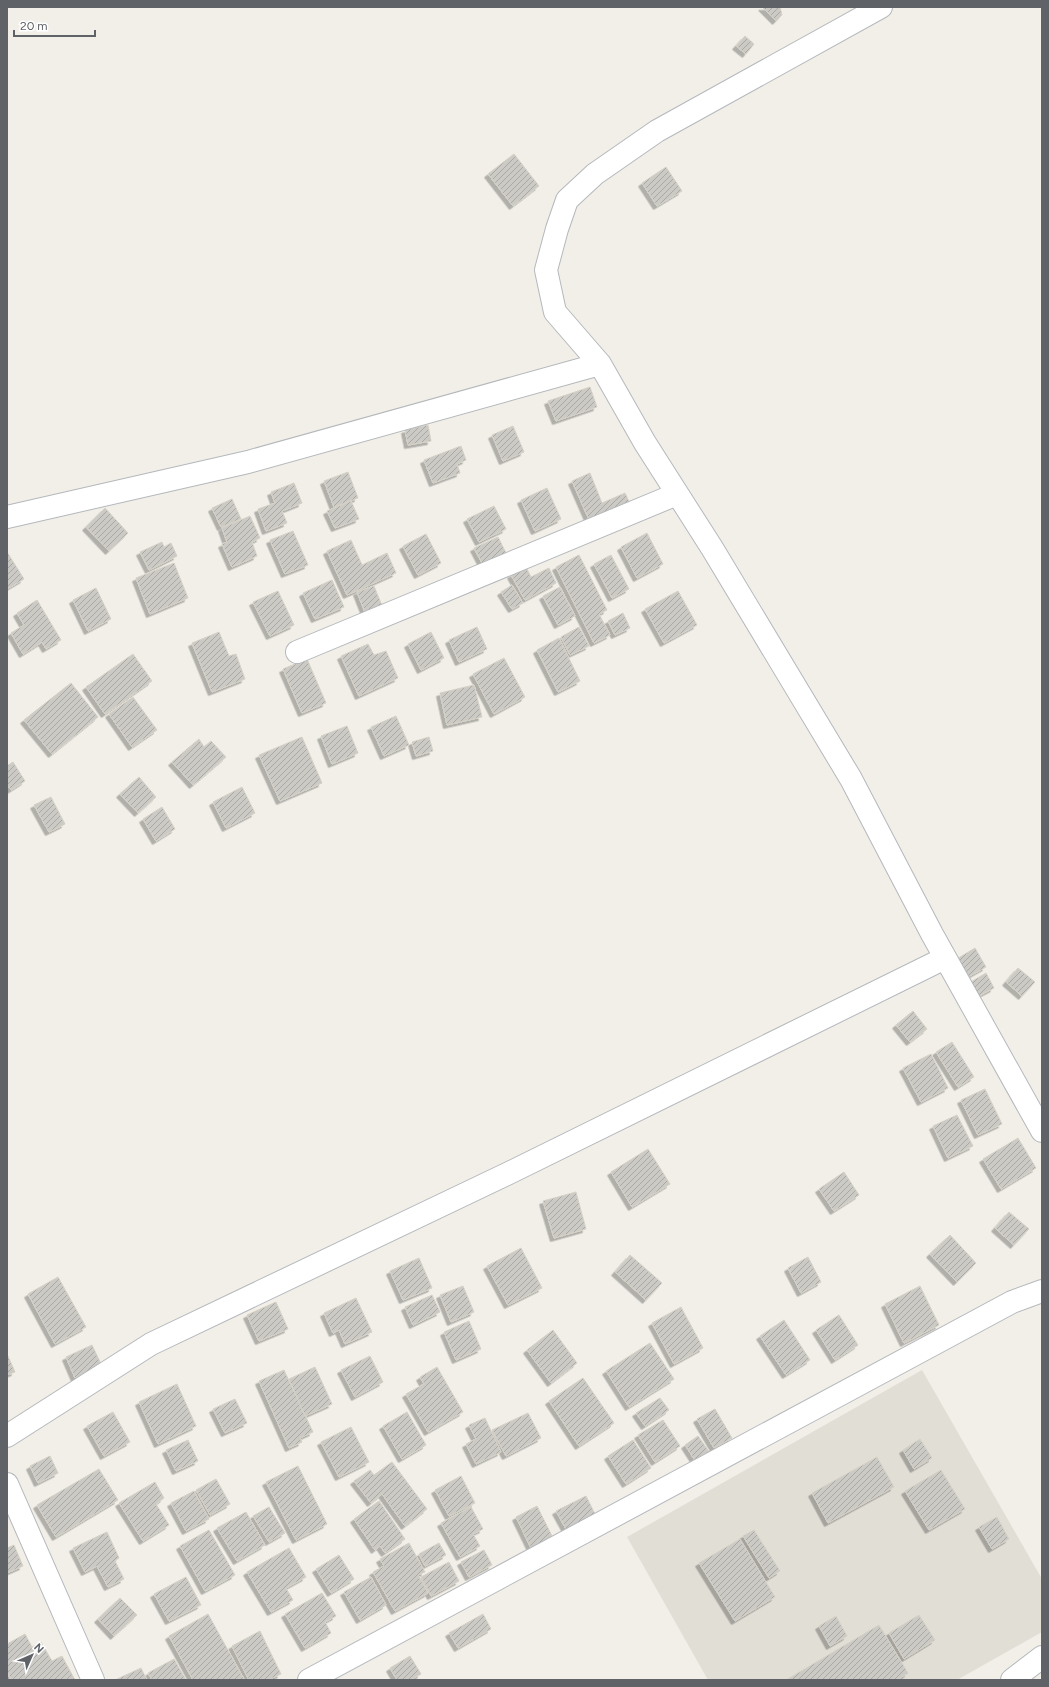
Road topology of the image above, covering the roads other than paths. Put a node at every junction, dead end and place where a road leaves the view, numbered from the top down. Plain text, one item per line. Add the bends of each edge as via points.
1 (881, 7) edge
2 (600, 364) junction
3 (677, 494) junction
4 (7, 517) edge
5 (297, 652) dead end
6 (945, 958) junction
7 (1042, 1131) edge
8 (1042, 1291) edge
9 (7, 1436) edge
10 (7, 1484) edge
11 (1042, 1657) edge
12 (93, 1680) edge
13 (309, 1680) edge
14 (1012, 1680) edge

1 - 2 street via 657,131 595,174 567,200 546,270 555,312
2 - 3 street
2 - 4 street via 248,462
3 - 5 street
3 - 6 street via 851,779
6 - 7 street
6 - 9 street via 507,1174 151,1344
8 - 13 street via 1012,1302
10 - 12 street
11 - 14 street

